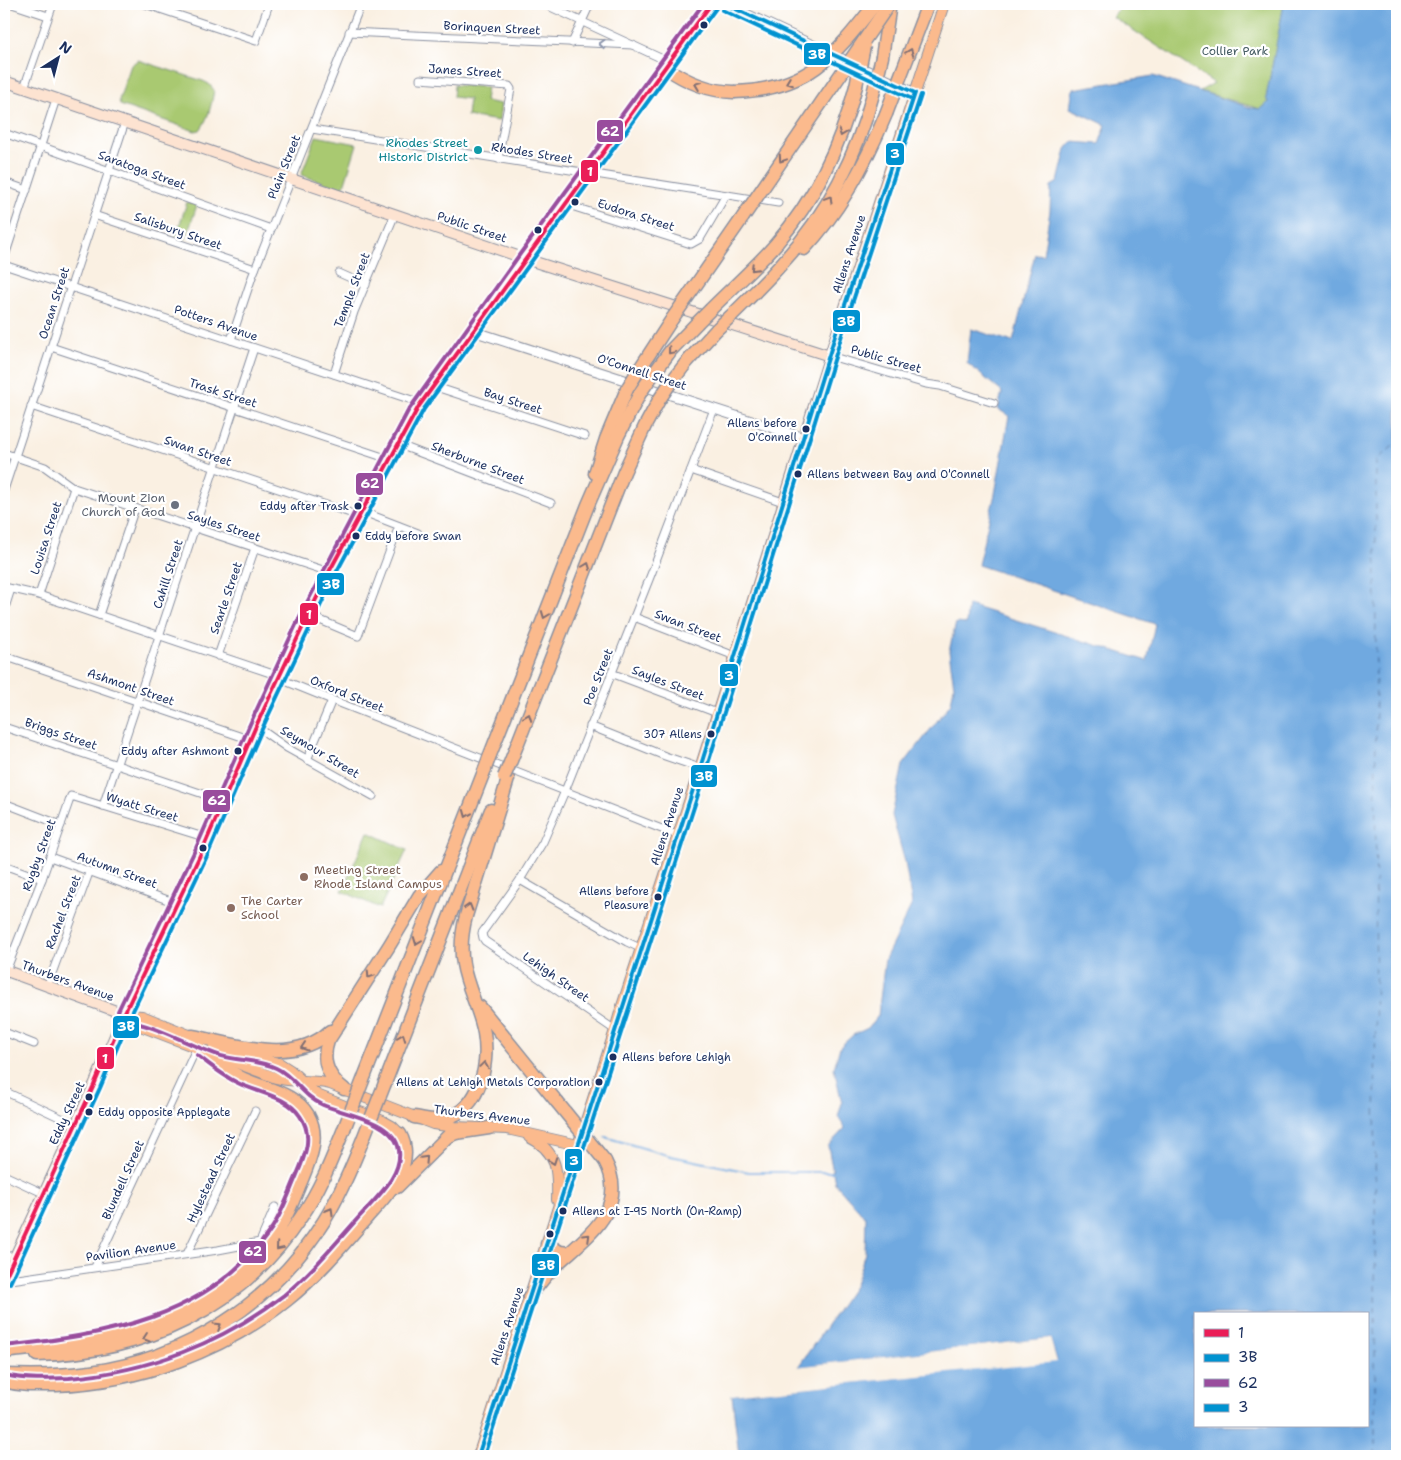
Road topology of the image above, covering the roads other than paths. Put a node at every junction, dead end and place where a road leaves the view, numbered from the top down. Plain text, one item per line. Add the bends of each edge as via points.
1 (12, 4) edge
2 (52, 4) edge
3 (145, 4) edge
4 (269, 4) edge
5 (361, 4) edge
6 (544, 4) edge
7 (590, 4) edge
8 (711, 4) edge
9 (725, 4) edge
10 (870, 4) edge
11 (875, 4) edge
12 (889, 4) edge
13 (928, 4) edge
14 (944, 4) edge
15 (48, 16) junction
16 (582, 21) junction
17 (350, 32) junction
18 (572, 43) junction
19 (633, 45) junction
20 (667, 64) junction
21 (420, 79) dead end
22 (4, 81) edge
23 (24, 88) junction
24 (915, 92) junction
25 (56, 99) junction
26 (125, 122) junction
27 (312, 129) junction
28 (4, 133) edge
29 (41, 146) junction
30 (498, 159) junction
31 (109, 170) junction
32 (588, 172) junction
33 (292, 179) junction
34 (4, 182) edge
35 (27, 190) junction
36 (726, 195) junction
37 (778, 203) dead end
38 (565, 204) junction
39 (395, 214) junction
40 (94, 215) junction
41 (271, 229) junction
42 (525, 258) junction
43 (4, 259) edge
44 (4, 265) edge
45 (255, 269) junction
46 (339, 273) dead end
47 (768, 280) junction
48 (366, 285) junction
49 (71, 287) junction
50 (473, 331) junction
51 (231, 340) junction
52 (51, 347) junction
53 (254, 348) junction
54 (830, 356) junction
55 (334, 374) junction
56 (433, 386) junction
57 (421, 403) junction
58 (994, 403) dead end
59 (31, 406) junction
60 (234, 408) junction
61 (714, 409) junction
62 (586, 436) dead end
63 (804, 438) junction
64 (397, 444) junction
65 (4, 453) edge
66 (15, 456) junction
67 (389, 459) junction
68 (214, 468) junction
69 (691, 470) junction
70 (74, 488) junction
71 (4, 490) edge
72 (783, 502) junction
73 (551, 503) dead end
74 (588, 505) junction
75 (135, 508) junction
76 (360, 513) junction
77 (399, 526) junction
78 (195, 528) junction
79 (418, 533) dead end
80 (255, 548) junction
81 (329, 572) junction
82 (7, 588) edge
83 (39, 595) junction
84 (4, 611) edge
85 (99, 615) junction
86 (308, 615) junction
87 (634, 617) junction
88 (160, 635) junction
89 (4, 656) edge
90 (218, 656) junction
91 (735, 656) junction
92 (611, 673) junction
93 (279, 677) junction
94 (332, 700) junction
95 (137, 701) junction
96 (717, 713) junction
97 (256, 726) junction
98 (590, 726) junction
99 (4, 727) edge
100 (251, 740) junction
101 (307, 760) junction
102 (116, 765) junction
103 (700, 768) junction
104 (506, 778) junction
105 (565, 791) junction
106 (71, 796) joint
107 (373, 796) dead end
108 (224, 801) junction
109 (4, 803) edge
110 (103, 806) junction
111 (61, 825) junction
112 (677, 835) junction
113 (207, 838) junction
114 (50, 857) junction
115 (448, 863) junction
116 (4, 864) edge
117 (89, 873) junction
118 (42, 879) junction
119 (520, 880) junction
120 (176, 903) junction
121 (486, 941) joint
122 (642, 948) junction
123 (4, 972) edge
124 (467, 982) junction
125 (47, 987) junction
126 (124, 1014) junction
127 (342, 1018) junction
128 (615, 1030) junction
129 (4, 1032) edge
130 (194, 1042) junction
131 (34, 1044) dead end
132 (300, 1080) junction
133 (344, 1089) junction
134 (4, 1091) edge
135 (255, 1111) dead end
136 (414, 1117) junction
137 (76, 1124) junction
138 (489, 1128) junction
139 (517, 1131) junction
140 (400, 1134) joint
141 (578, 1145) junction
142 (4, 1175) edge
143 (43, 1193) junction
144 (381, 1202) junction
145 (275, 1207) dead end
146 (557, 1212) junction
147 (547, 1244) junction
148 (569, 1253) junction
149 (188, 1254) junction
150 (9, 1256) edge
151 (95, 1267) junction
152 (4, 1280) edge
153 (529, 1297) junction
154 (4, 1354) edge
155 (4, 1375) edge
156 (4, 1382) edge
157 (478, 1456) edge

1 - 15 street
2 - 15 street
3 - 4 street via 256,41
5 - 17 street, Plain Street
6 - 16 street
7 - 16 street
8 - 20 main road, Eddy Street
9 - 24 street
10 -> 74 highway, bridge via 847,119 835,150 807,202 768,252 697,323 649,380 618,436
11 -> 20 highway, bridge via 838,50 810,72 775,87 755,91 716,90 698,86
47 -> 12 highway, bridge via 806,235 833,192 855,147 882,57
12 -> 74 highway, bridge via 627,389 601,451
47 -> 13 highway, bridge via 804,249 829,219 858,175 876,139
14 - 24 main road, Allens Avenue
15 - 23 street
16 - 18 street
16 - 19 street
17 - 18 street, Borinquen Street
17 - 27 street, Plain Street
19 -> 18 street, Borinquen Street
19 - 20 street
20 - 32 main road, Eddy Street
21 - 30 street, Janes Street via 509,86
22 - 23 main road, Public Street
23 - 25 main road, Public Street
24 - 54 main road, Allens Avenue
25 - 26 main road, Public Street
25 - 29 street
26 - 31 street, Ocean Street
26 - 33 main road, Public Street
27 - 30 street, Rhodes Street
27 - 33 street, Plain Street
28 - 29 street, Saratoga Street
29 - 31 street, Saratoga Street
29 - 35 street
30 - 32 street, Rhodes Street
31 - 40 street, Ocean Street
31 - 41 street, Saratoga Street
32 - 36 street, Rhodes Street
32 - 38 main road, Eddy Street
33 - 39 main road, Public Street
33 - 41 street, Plain Street
34 - 35 street
35 - 43 street
36 - 37 street, Rhodes Street
36 - 38 street, Eudora Street via 700,239 688,244
38 - 42 main road, Eddy Street
39 - 42 main road, Public Street
39 - 48 street, Temple Street
40 - 45 street, Salisbury Street
40 - 49 street, Ocean Street
41 - 45 street, Plain Street
42 - 50 main road, Eddy Street
42 - 54 main road, Public Street
44 - 49 street, Potters Avenue
45 - 51 street, Plain Street
46 - 48 street
104 -> 47 highway, bridge via 644,426 686,364
48 - 55 street, Temple Street
49 - 51 street, Potters Avenue
49 - 52 street, Ocean Street
50 - 56 main road, Eddy Street
50 - 61 street, O'Connell Street
51 - 53 street, Potters Avenue
52 - 59 street, Ocean Street
52 - 60 street, Trask Street
53 - 55 street, Potters Avenue
53 - 60 street, Cahill Street
54 - 58 street, Public Street
54 - 63 main road, Allens Avenue
55 - 57 street, Potters Avenue
56 - 57 main road, Eddy Street
56 - 62 street, Bay Street
57 - 64 main road, Eddy Street
59 - 66 street, Ocean Street
59 - 68 street, Swan Street
60 - 67 street, Trask Street
60 - 68 street, Cahill Street
61 - 63 street, O'Connell Street
61 - 69 street, Poe Street
63 - 72 main road, Allens Avenue
64 - 67 main road, Eddy Street
64 - 73 street, Sherburne Street
65 - 66 street, Sayles Street
66 - 70 street, Sayles Street via 45,467
66 - 71 street, Ocean Street
67 - 76 main road, Eddy Street
68 - 76 street, Swan Street
68 - 78 street, Cahill Street
69 - 72 street
69 - 87 street, Poe Street
70 - 75 street, Sayles Street
70 - 83 street, Louisa Street
72 - 91 main road, Allens Avenue
74 -> 115 highway, bridge
75 - 78 street, Sayles Street
75 - 85 street
76 - 77 street, Swan Street
76 - 81 main road, Eddy Street
77 - 79 street, Swan Street
77 - 86 street via 358,636
78 - 80 street, Sayles Street
78 - 88 street, Cahill Street
80 - 81 street, Sayles Street
80 - 90 street, Searle Street
81 - 86 main road, Eddy Street
82 - 83 street, Oxford Street
82 - 84 street
83 - 85 street, Oxford Street
85 - 88 street, Oxford Street
86 - 93 main road, Eddy Street
87 - 91 street, Swan Street
87 - 92 street, Poe Street
88 - 90 street, Oxford Street
88 - 95 street, Cahill Street
89 - 95 street, Ashmont Street
90 - 93 street, Oxford Street
91 - 96 main road, Allens Avenue
92 - 96 street, Sayles Street
92 - 98 street, Poe Street
93 - 94 street, Oxford Street
93 - 97 main road, Eddy Street
94 - 101 street
94 - 105 street, Oxford Street
95 - 100 street, Ashmont Street
95 - 102 street, Cahill Street
96 - 103 main road, Allens Avenue
97 - 100 main road, Eddy Street
97 - 101 street, Seymour Street
98 - 103 street
98 - 105 street, Poe Street
99 - 102 street, Briggs Street
100 - 108 main road, Eddy Street
101 - 107 street, Seymour Street
102 - 108 street, Briggs Street
102 - 110 street, Cahill Street
103 - 112 main road, Allens Avenue
124 -> 104 highway via 461,951 463,928
155 -> 104 highway, bridge via 95,1372 126,1366 173,1350 229,1320 286,1271 310,1242 336,1199 363,1139
105 - 112 street, Oxford Street
105 - 119 street, Poe Street via 541,846
106 - 110 street, Wyatt Street
106 - 111 street, Rugby Street
108 - 113 main road, Eddy Street
109 - 111 street
110 - 113 street, Wyatt Street
111 - 114 street, Rugby Street
112 - 122 main road, Allens Avenue
113 - 120 main road, Eddy Street
114 - 117 street, Autumn Street
114 - 118 street, Rugby Street
115 -> 127 highway via 419,896
115 -> 154 highway, bridge via 330,1163 314,1196 271,1257 214,1304 162,1332 89,1352
116 - 118 street
117 - 120 street, Autumn Street
117 - 125 street, Rachel Street
118 - 123 street, Rugby Street
119 - 121 street, Poe Street via 483,931
119 - 122 street
120 - 126 main road, Eddy Street
121 - 128 street, Lehigh Street
122 - 128 main road, Allens Avenue
123 - 125 main road, Thurbers Avenue
136 -> 124 highway via 432,1120 455,1114 469,1104 481,1082 485,1043
148 -> 124 highway, bridge via 595,1229 609,1207 613,1185 610,1171 482,1009
125 - 126 main road, Thurbers Avenue
126 - 130 main road, Thurbers Avenue via 142,1016
126 - 137 main road, Eddy Street
127 -> 130 highway via 318,1042 304,1048 291,1050
127 - 133 highway via 328,1041 325,1060 330,1074
128 - 141 main road, Allens Avenue
129 - 131 street
130 - 132 main road, Thurbers Avenue via 276,1078
130 - 132 main road, Thurbers Avenue via 275,1061
130 - 151 street, Blundell Street
130 - 154 highway via 241,1077 295,1101 311,1121 313,1149 280,1228 234,1277 202,1300 169,1317 109,1337
132 - 133 main road, Thurbers Avenue via 323,1082
132 - 140 main road, Thurbers Avenue via 317,1095 383,1121
133 - 136 main road, Thurbers Avenue
134 - 137 street
135 - 149 street, Hylestead Street
136 - 138 main road, Thurbers Avenue via 440,1125
137 - 143 main road, Eddy Street
138 - 139 main road, Thurbers Avenue
144 -> 138 highway via 444,1139 456,1133
139 - 141 main road, Thurbers Avenue
139 -> 146 main road via 539,1142 552,1155 557,1173
140 - 144 highway via 405,1146 404,1161 396,1182
141 - 146 main road, Allens Avenue
142 - 143 street
143 - 150 main road, Eddy Street
144 - 156 highway via 297,1292 255,1323 220,1342 162,1366 113,1379 48,1385
145 - 149 street, Pavilion Avenue via 260,1242
146 - 147 main road, Allens Avenue
147 - 148 highway
147 - 153 main road, Allens Avenue
148 - 153 highway
149 - 151 street, Pavilion Avenue
150 - 152 main road, Eddy Street
151 - 152 street, Pavilion Avenue
153 - 157 main road, Allens Avenue

